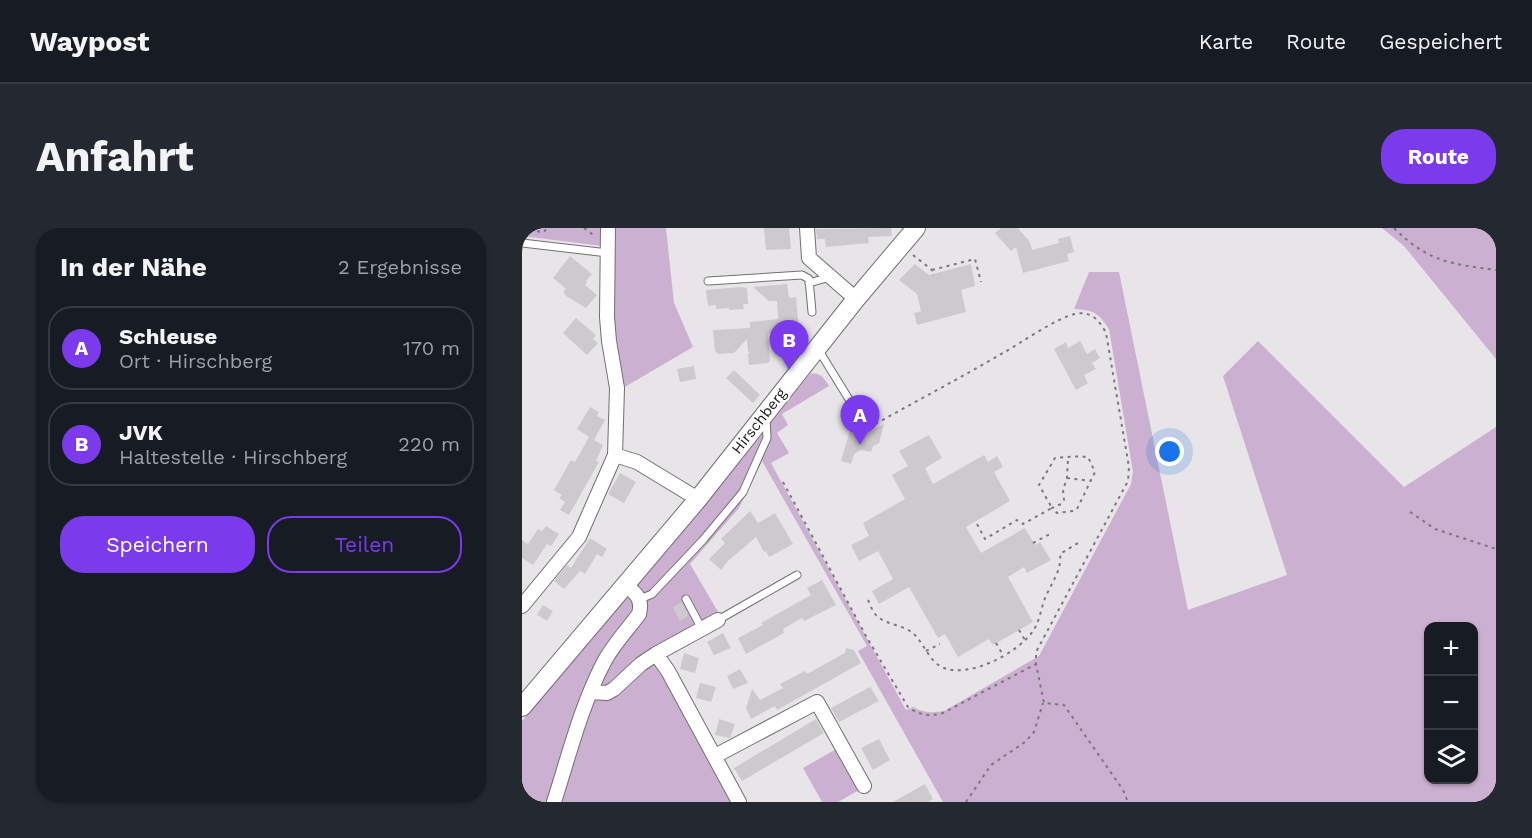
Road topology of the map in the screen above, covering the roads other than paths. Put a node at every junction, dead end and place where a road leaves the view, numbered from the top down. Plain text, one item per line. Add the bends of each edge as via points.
1 (608, 228) edge
2 (807, 228) edge
3 (916, 228) edge
4 (522, 243) edge
5 (609, 253) junction
6 (832, 277) junction
7 (708, 281) dead end
8 (809, 283) junction
9 (856, 299) junction
10 (812, 312) dead end
11 (818, 349) junction
12 (765, 413) junction
13 (858, 414) road end
14 (615, 455) junction
15 (698, 499) junction
16 (797, 575) dead end
17 (625, 585) junction
18 (686, 599) dead end
19 (640, 600) junction
20 (522, 606) edge
21 (718, 620) joint
22 (702, 629) junction
23 (656, 654) junction
24 (591, 692) junction
25 (522, 707) edge
26 (715, 756) junction
27 (864, 786) dead end
28 (554, 802) edge
29 (739, 802) edge

1 - 5 street
2 - 6 street via 809,258
3 - 9 street, Hirschberg
4 - 5 lane
5 - 14 street via 607,317 617,388
6 - 8 lane
6 - 9 street
7 - 8 lane via 802,275
8 - 10 lane
9 - 11 street, Hirschberg
11 - 12 street, Hirschberg
11 - 13 lane
12 - 15 street, Hirschberg
12 - 19 lane via 767,438 743,492 652,594
14 - 15 street via 637,462
14 - 20 street via 579,537
15 - 17 street, Hirschberg
16 - 21 lane
17 - 19 street
17 - 25 street, Hirschberg
18 - 22 lane
19 - 24 street via 639,614 605,660
21 - 22 street
22 - 23 street
23 - 24 street via 614,689 607,693
23 - 26 street
24 - 28 street
26 - 27 street via 818,702
26 - 29 street

